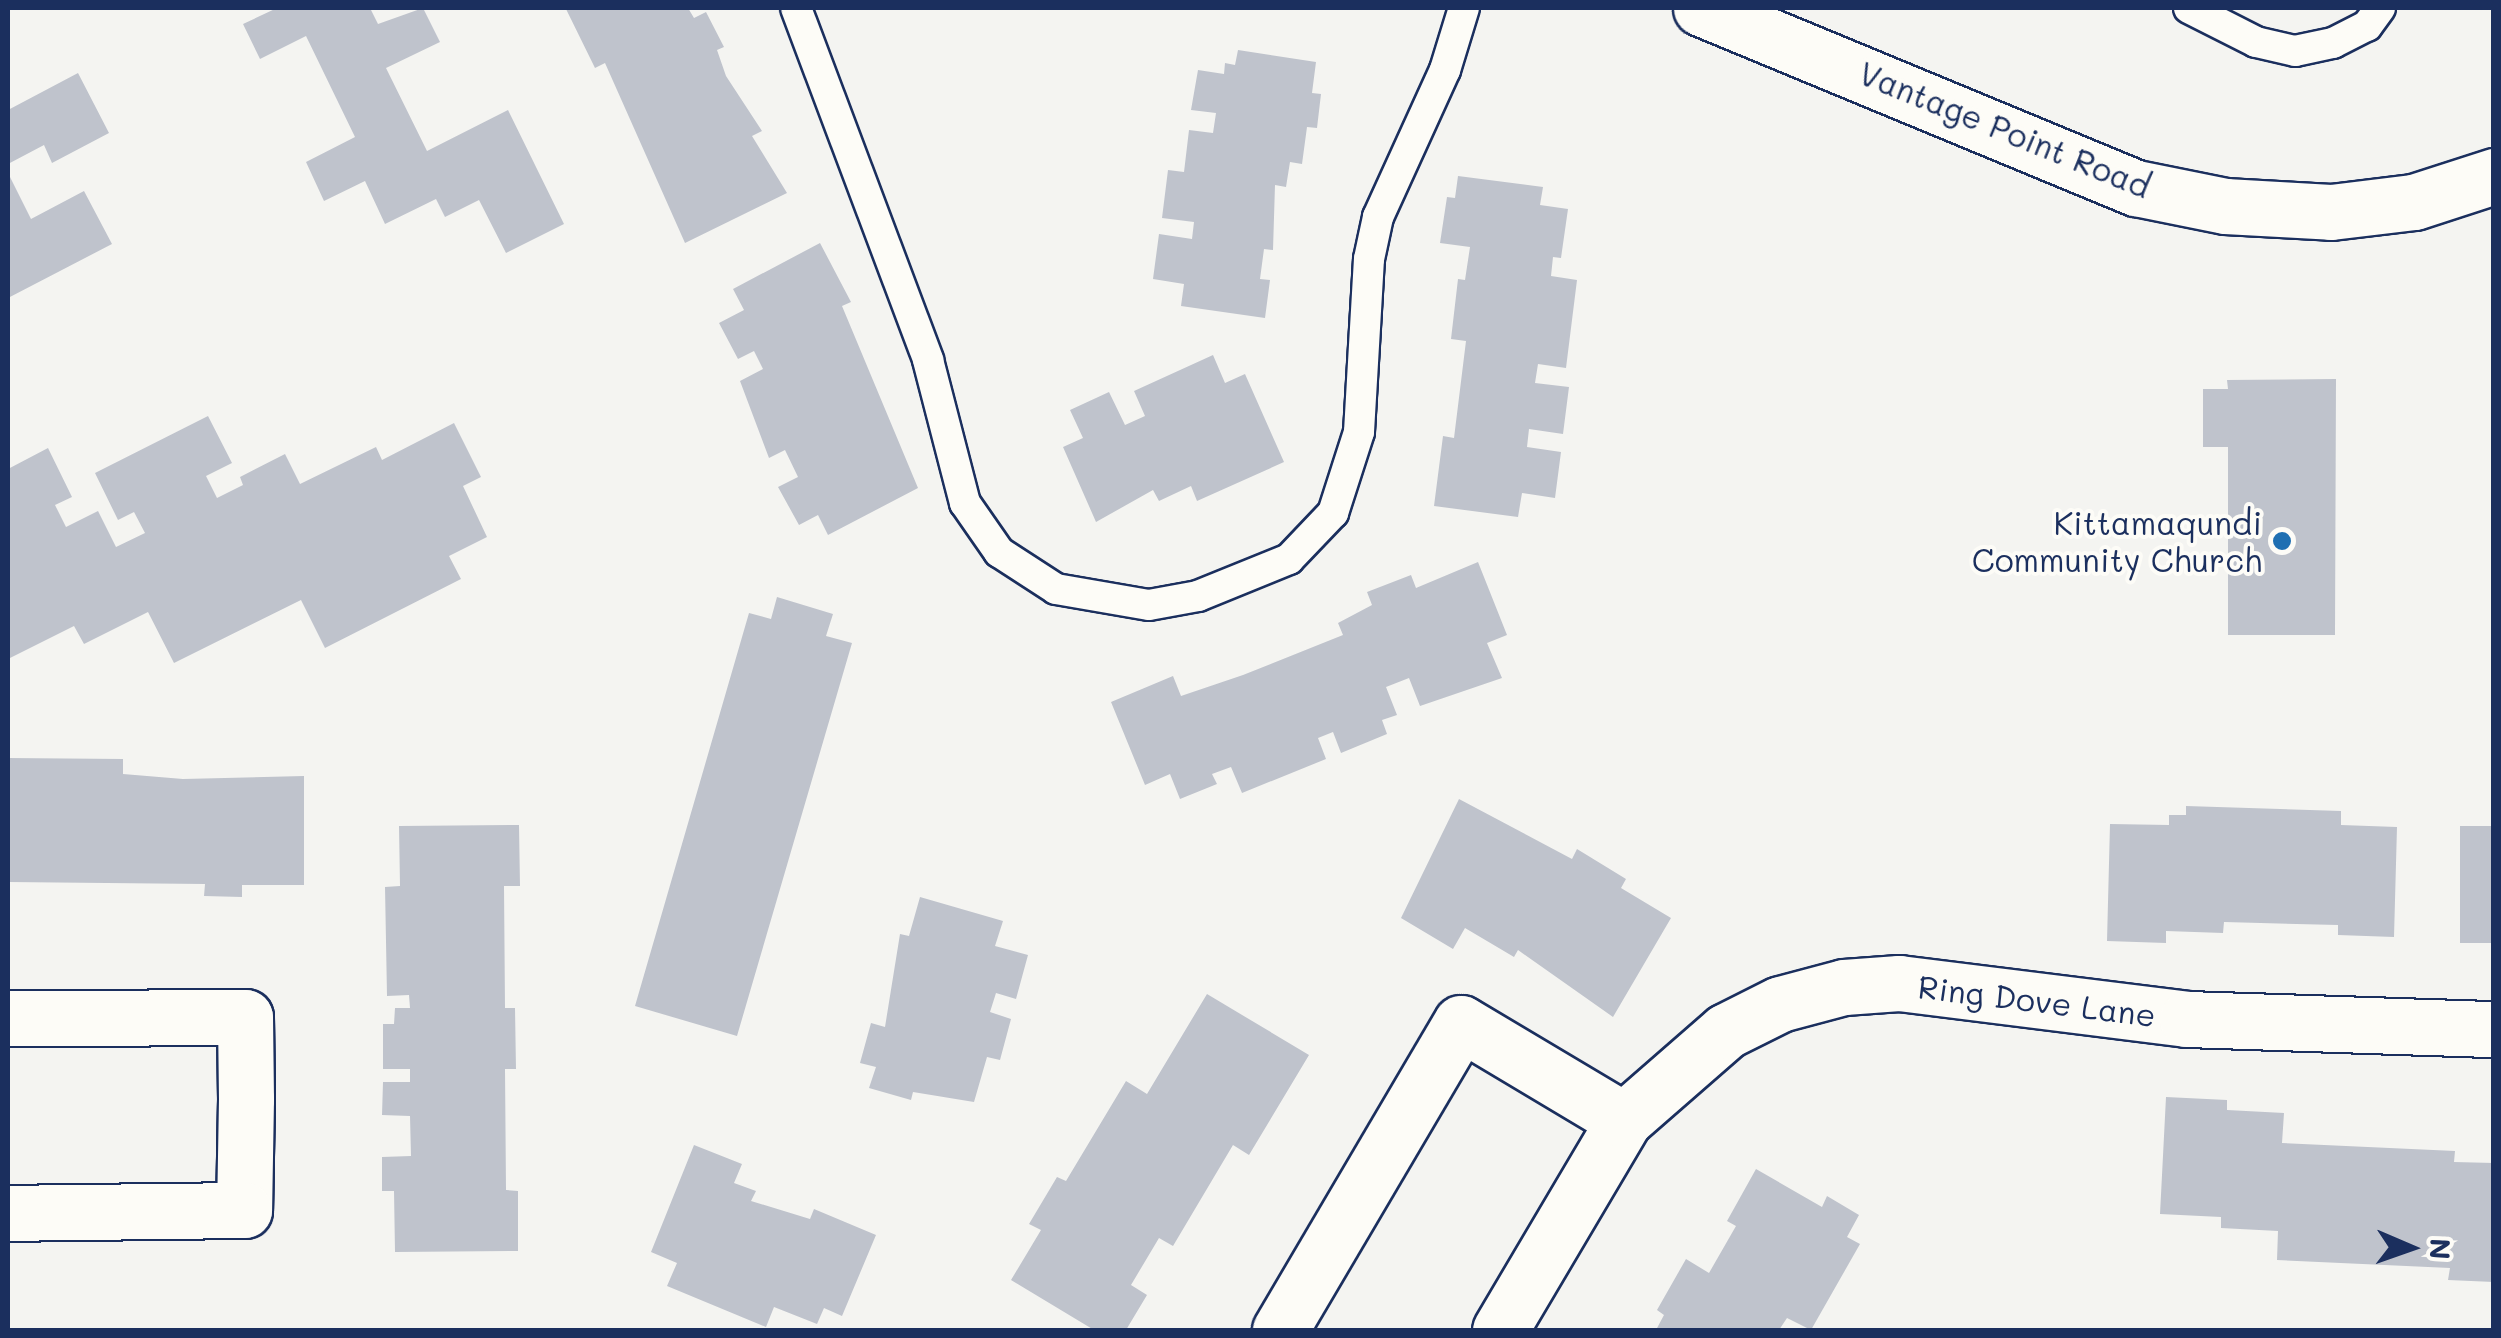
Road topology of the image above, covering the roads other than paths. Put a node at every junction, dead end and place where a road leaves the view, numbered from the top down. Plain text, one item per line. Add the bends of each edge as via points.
1 (796, 8) edge
2 (1464, 8) edge
3 (1701, 8) edge
4 (2189, 8) edge
5 (2380, 8) edge
6 (2494, 176) edge
7 (8, 1018) edge
8 (2494, 1030) edge
9 (1624, 1120) junction
10 (8, 1212) edge
11 (1280, 1330) edge
12 (1500, 1330) edge

1 - 2 lane via 928,360 965,503 999,552 1056,589 1149,605 1198,596 1289,559 1333,513 1358,432 1368,259 1378,216 1445,70
3 - 6 street, Vantage Point Road via 2136,188 2225,206 2332,212 2414,202
4 - 5 lane via 2256,42 2295,50 2334,44 2366,26
7 - 10 street via 245,1017 246,1099 244,1210
8 - 9 street, Ring Dove Lane via 2187,1020 2084,1010 1977,988 1844,987 1780,1004 1726,1031
9 - 11 street via 1461,1023
9 - 12 street, Ring Dove Lane

